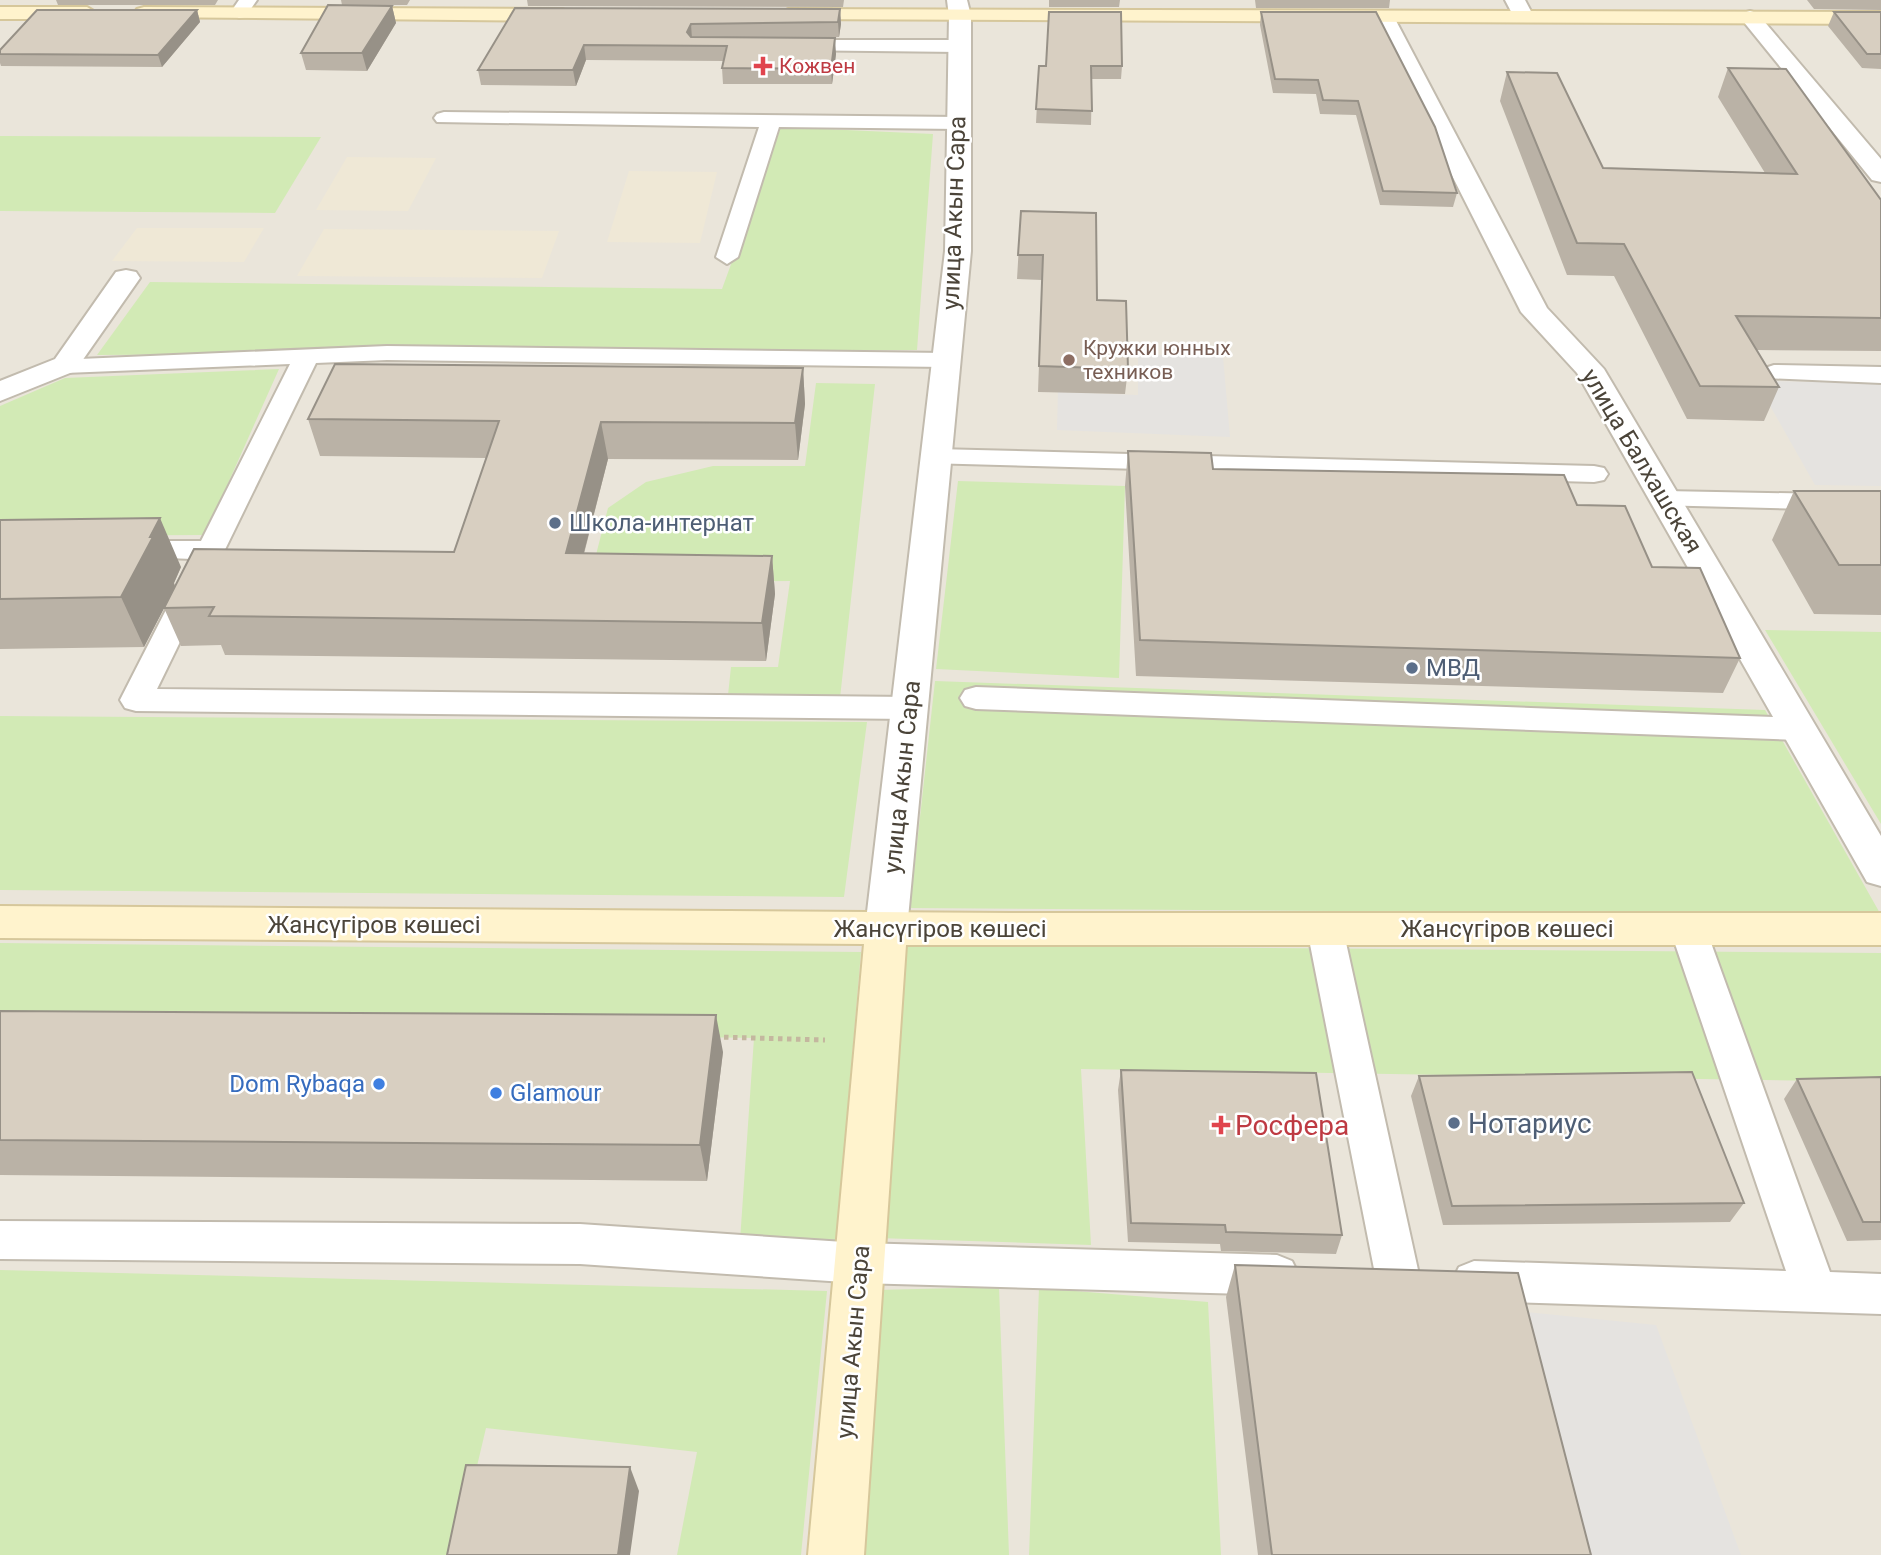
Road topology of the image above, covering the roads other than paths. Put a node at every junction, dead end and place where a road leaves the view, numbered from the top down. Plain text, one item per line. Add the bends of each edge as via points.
1 (244, 7) edge
2 (1519, 8) edge
3 (0, 13) edge
4 (586, 15) edge
5 (766, 15) edge
6 (1383, 17) junction
7 (1749, 17) junction
8 (1881, 18) edge
9 (959, 21) edge
10 (768, 46) edge
11 (444, 118) dead end
12 (771, 121) junction
13 (959, 123) junction
14 (1881, 175) edge
15 (727, 257) dead end
16 (126, 278) dead end
17 (307, 356) junction
18 (946, 360) junction
19 (65, 365) junction
20 (1774, 373) edge
21 (1881, 375) edge
22 (0, 392) edge
23 (936, 457) junction
24 (1594, 474) dead end
25 (1665, 499) junction
26 (1881, 503) edge
27 (105, 550) edge
28 (211, 550) junction
29 (976, 698) dead end
30 (910, 708) junction
31 (1798, 729) junction
32 (1881, 871) edge
33 (0, 922) edge
34 (886, 929) junction
35 (1325, 929) junction
36 (1689, 929) junction
37 (1881, 929) edge
38 (0, 1240) edge
39 (859, 1262) junction
40 (1357, 1277) junction
41 (1815, 1292) junction
42 (1881, 1294) edge
43 (836, 1555) edge

1 - 3 street
1 - 4 street
2 - 6 street
2 - 7 street
5 - 9 street
6 - 9 street
6 - 25 street, улица Балхашская via 1535,312 1589,369
7 - 8 street
7 - 14 street
9 - 10 lane
9 - 13 street, улица Акын Сара
11 - 12 lane
12 - 13 lane
12 - 15 lane
13 - 18 street, улица Акын Сара via 958,251
16 - 19 street
17 - 18 lane via 387,353
17 - 19 lane
17 - 28 lane
18 - 23 street, улица Акын Сара
19 - 22 street
20 - 21 lane
23 - 24 lane
23 - 30 street, улица Акын Сара
25 - 26 lane
25 - 31 street, улица Балхашская
27 - 28 lane
28 - 30 lane via 136,700
29 - 31 lane
30 - 34 street, улица Акын Сара
31 - 32 street, улица Балхашская
33 - 34 street, Жансүгіров көшесі
34 - 35 street, Жансүгіров көшесі
34 - 39 street, улица Акын Сара
35 - 36 street, Жансүгіров көшесі
35 - 40 lane
36 - 37 street, Жансүгіров көшесі
36 - 41 lane
38 - 39 lane via 580,1244
39 - 40 lane
39 - 43 street, улица Акын Сара
40 - 41 lane
41 - 42 lane

